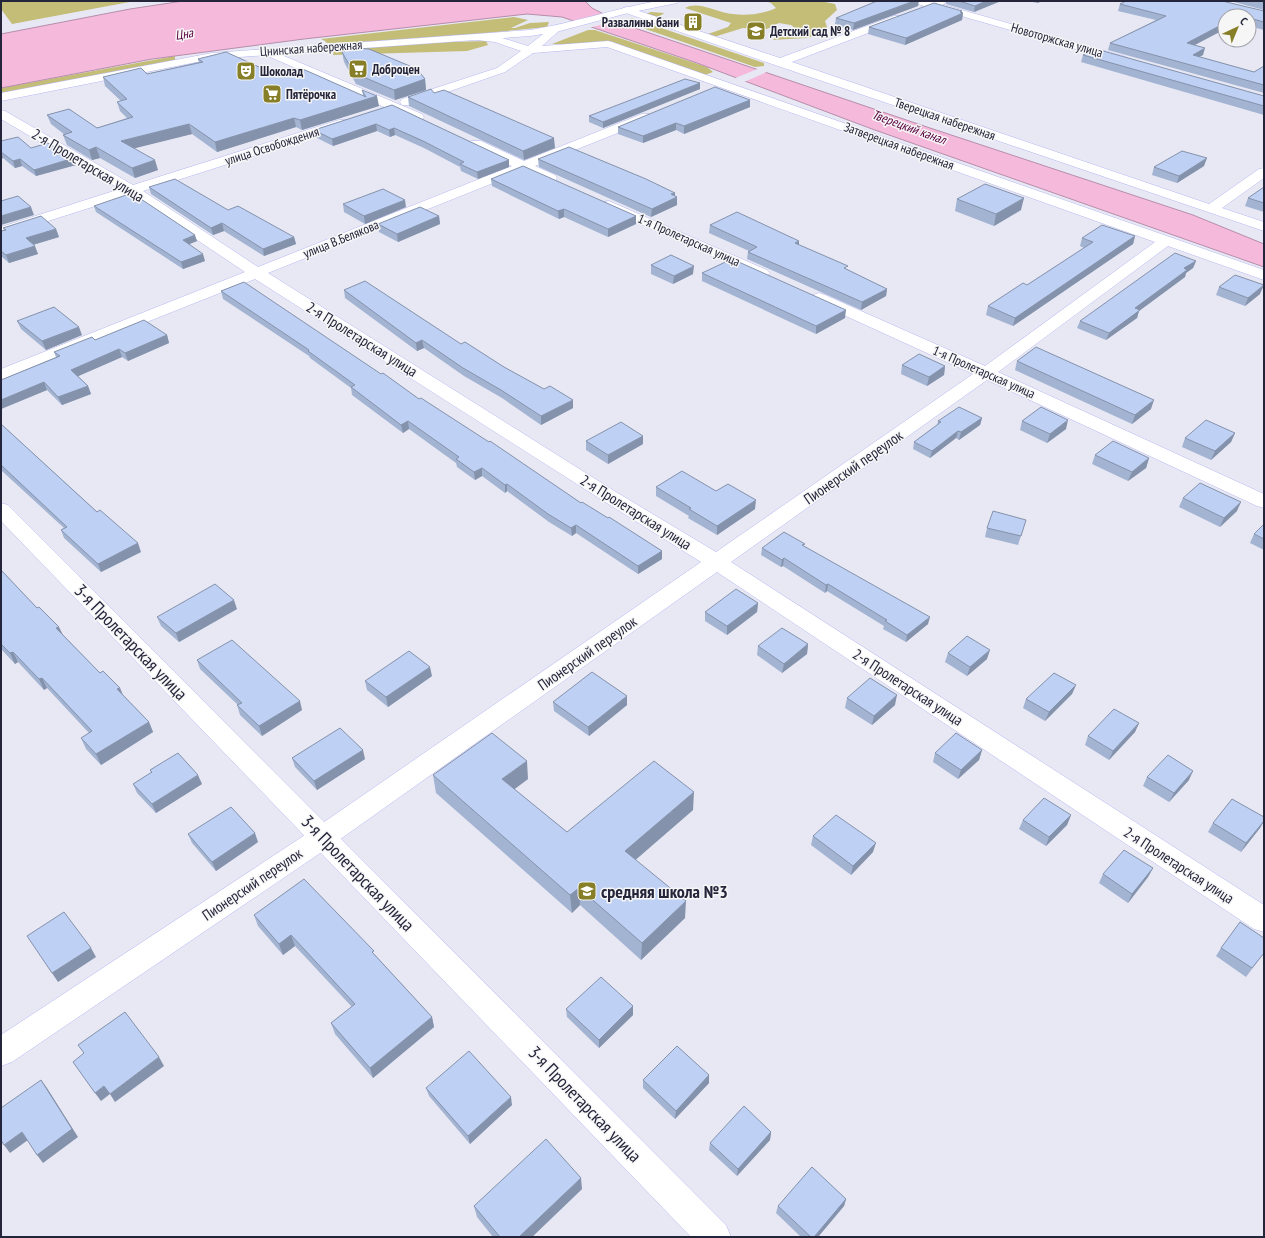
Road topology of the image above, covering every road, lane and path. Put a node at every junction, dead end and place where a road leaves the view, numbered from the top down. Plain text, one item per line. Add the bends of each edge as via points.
1 (673, 1) edge
2 (937, 3) edge
3 (916, 8) edge
4 (627, 10) junction
5 (556, 29) junction
6 (481, 38) junction
7 (530, 50) junction
8 (265, 51) junction
9 (1133, 62) edge
10 (779, 63) junction
11 (725, 84) junction
12 (704, 93) edge
13 (1, 97) edge
14 (394, 106) junction
15 (379, 111) edge
16 (661, 111) edge
17 (1, 114) edge
18 (356, 118) edge
19 (428, 122) edge
20 (462, 138) edge
21 (524, 167) junction
22 (1264, 172) edge
23 (560, 183) edge
24 (133, 191) junction
25 (596, 199) edge
26 (1211, 210) junction
27 (1264, 227) edge
28 (1, 232) edge
29 (1164, 241) junction
30 (257, 272) junction
31 (1264, 275) edge
32 (777, 280) edge
33 (806, 292) edge
34 (986, 373) junction
35 (1, 375) edge
36 (1264, 502) edge
37 (1, 509) edge
38 (717, 562) junction
39 (323, 837) junction
40 (1264, 920) edge
41 (1, 1052) edge
42 (714, 1237) edge

1 - 4 street, Цнинская набережная
2 - 3 street
2 - 9 street, Новоторжская улица
3 - 10 street
4 - 5 street, Цнинская набережная
4 - 10 street, Тверецкая набережная
5 - 6 street, Цнинская набережная
5 - 7 street
6 - 7 street via 496,39
6 - 8 street, Цнинская набережная
7 - 11 street, Затверецкая набережная via 608,44
7 - 14 street via 501,70
8 - 13 street, Цнинская набережная via 212,56
8 - 14 street
10 - 26 street, Тверецкая набережная
11 - 12 street
11 - 29 street, Затверецкая набережная
14 - 15 street
14 - 19 street
16 - 21 street, улица В.Белякова
17 - 24 street, 2-я Пролетарская улица
18 - 24 street, улица Освобождения
20 - 21 street
21 - 23 street
21 - 30 street, улица В.Белякова
22 - 26 street
24 - 28 street, улица Освобождения
24 - 30 street, 2-я Пролетарская улица
25 - 32 street, 1-я Пролетарская улица
26 - 27 street, Тверецкая набережная
29 - 31 street, Затверецкая набережная
29 - 34 street, Пионерский переулок
30 - 35 street, улица В.Белякова
30 - 38 street, 2-я Пролетарская улица via 602,492
33 - 34 street, 1-я Пролетарская улица
34 - 36 street, 1-я Пролетарская улица
34 - 38 street, Пионерский переулок
37 - 39 street, 3-я Пролетарская улица
38 - 39 street, Пионерский переулок
38 - 40 street, 2-я Пролетарская улица
39 - 41 street, Пионерский переулок
39 - 42 street, 3-я Пролетарская улица

